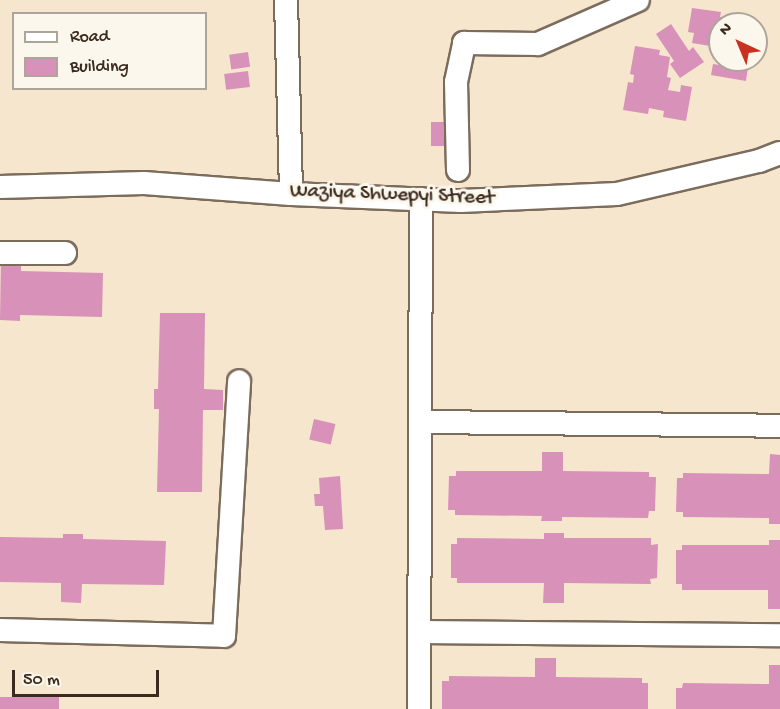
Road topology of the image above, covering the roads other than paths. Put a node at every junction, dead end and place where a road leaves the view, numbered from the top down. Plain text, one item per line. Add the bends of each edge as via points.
1 (286, 0) edge
2 (638, 0) edge
3 (780, 153) edge
4 (458, 170) dead end
5 (0, 187) edge
6 (291, 194) junction
7 (421, 200) junction
8 (0, 253) edge
9 (65, 253) dead end
10 (239, 381) dead end
11 (421, 422) junction
12 (780, 426) edge
13 (0, 630) edge
14 (420, 632) junction
15 (780, 635) edge
16 (419, 709) edge

1 - 6 street
2 - 4 street via 538,44 464,43 456,82
3 - 7 street, Waziya Shwepyi Street via 617,194
5 - 6 street, Waziya Shwepyi Street via 144,183
6 - 7 street, Waziya Shwepyi Street
7 - 11 street
8 - 9 street
10 - 13 street via 224,636
11 - 12 street
11 - 14 street
14 - 15 street
14 - 16 street

